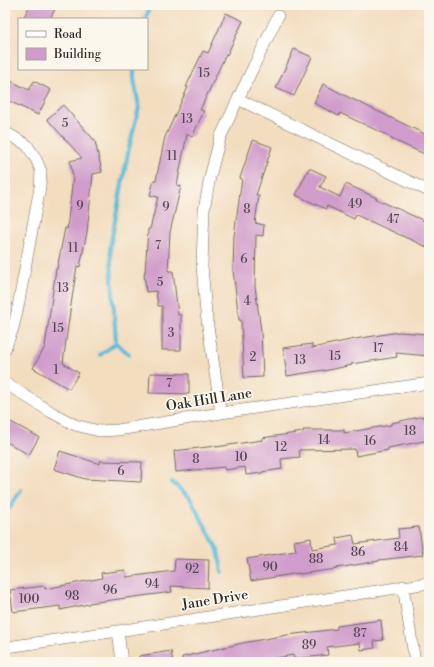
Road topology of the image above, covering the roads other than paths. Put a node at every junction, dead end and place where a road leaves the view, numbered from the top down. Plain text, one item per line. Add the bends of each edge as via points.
1 (278, 16) dead end
2 (238, 99) junction
3 (5, 132) edge
4 (429, 191) edge
5 (5, 349) edge
6 (5, 383) edge
7 (429, 383) edge
8 (221, 413) junction
9 (429, 583) edge
10 (403, 586) junction
11 (118, 631) junction
12 (5, 648) edge
13 (122, 662) edge
14 (416, 662) edge

1 - 2 street
2 - 4 street
2 - 8 street via 220,138 210,177 202,236 206,313
3 - 5 street via 27,145 41,171 17,312
6 - 8 street, Oak Hill Lane via 51,412 75,424 99,431
7 - 8 street, Oak Hill Lane
9 - 10 street, Jane Drive
10 - 11 street, Jane Drive
10 - 14 street
11 - 12 street, Jane Drive
11 - 13 street

